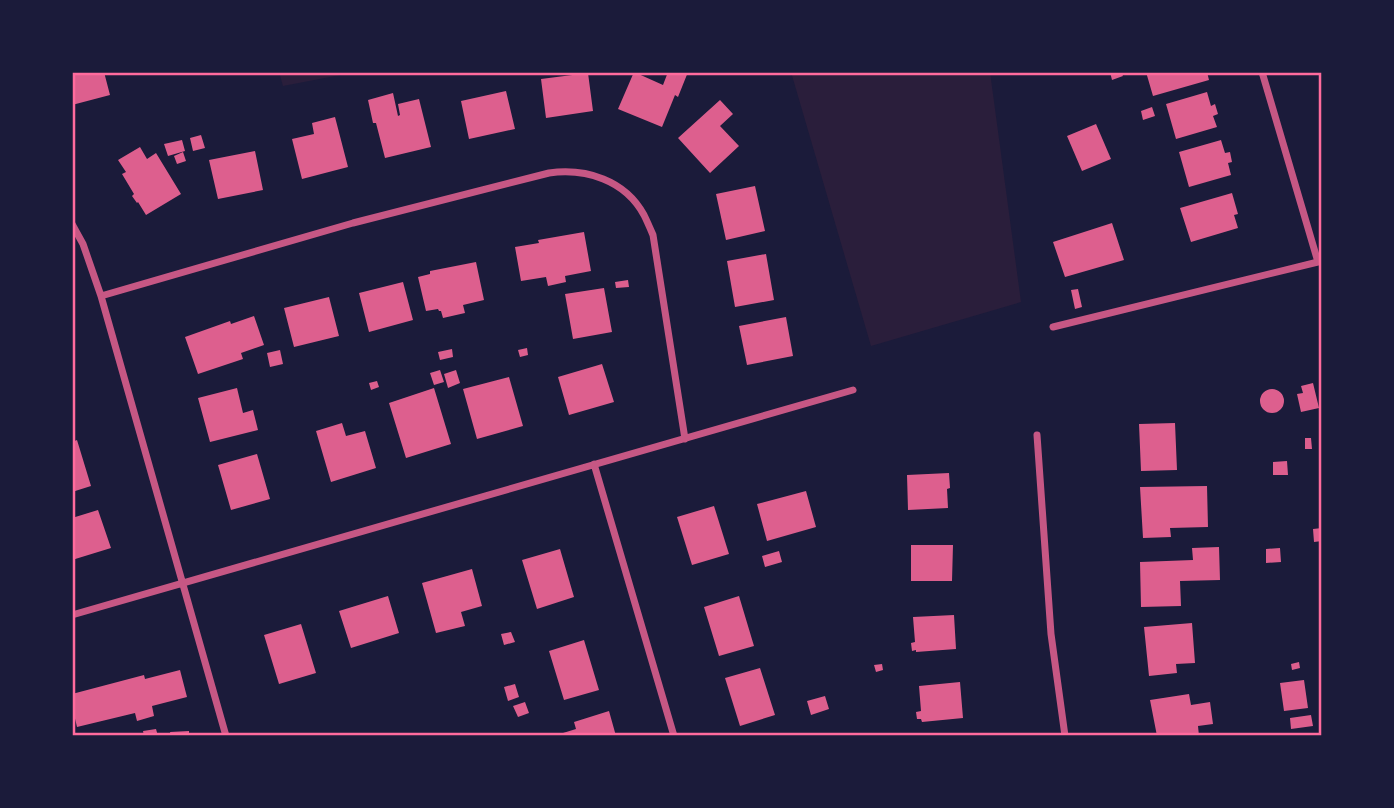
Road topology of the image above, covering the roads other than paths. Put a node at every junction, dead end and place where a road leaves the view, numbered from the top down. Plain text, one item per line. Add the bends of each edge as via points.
1 (1262, 72) edge
2 (72, 224) edge
3 (1320, 261) edge
4 (101, 296) junction
5 (1053, 327) dead end
6 (853, 390) dead end
7 (1037, 435) dead end
8 (685, 439) junction
9 (594, 464) junction
10 (181, 582) junction
11 (72, 615) edge
12 (226, 736) edge
13 (674, 736) edge
14 (1065, 736) edge

1 - 3 street
2 - 4 street
3 - 5 street
4 - 8 street via 353,223 550,173 593,175 626,192 644,214 653,235
4 - 10 street
6 - 8 street
7 - 14 street via 1051,634
8 - 9 street
9 - 10 street
9 - 13 street
10 - 11 street
10 - 12 street

